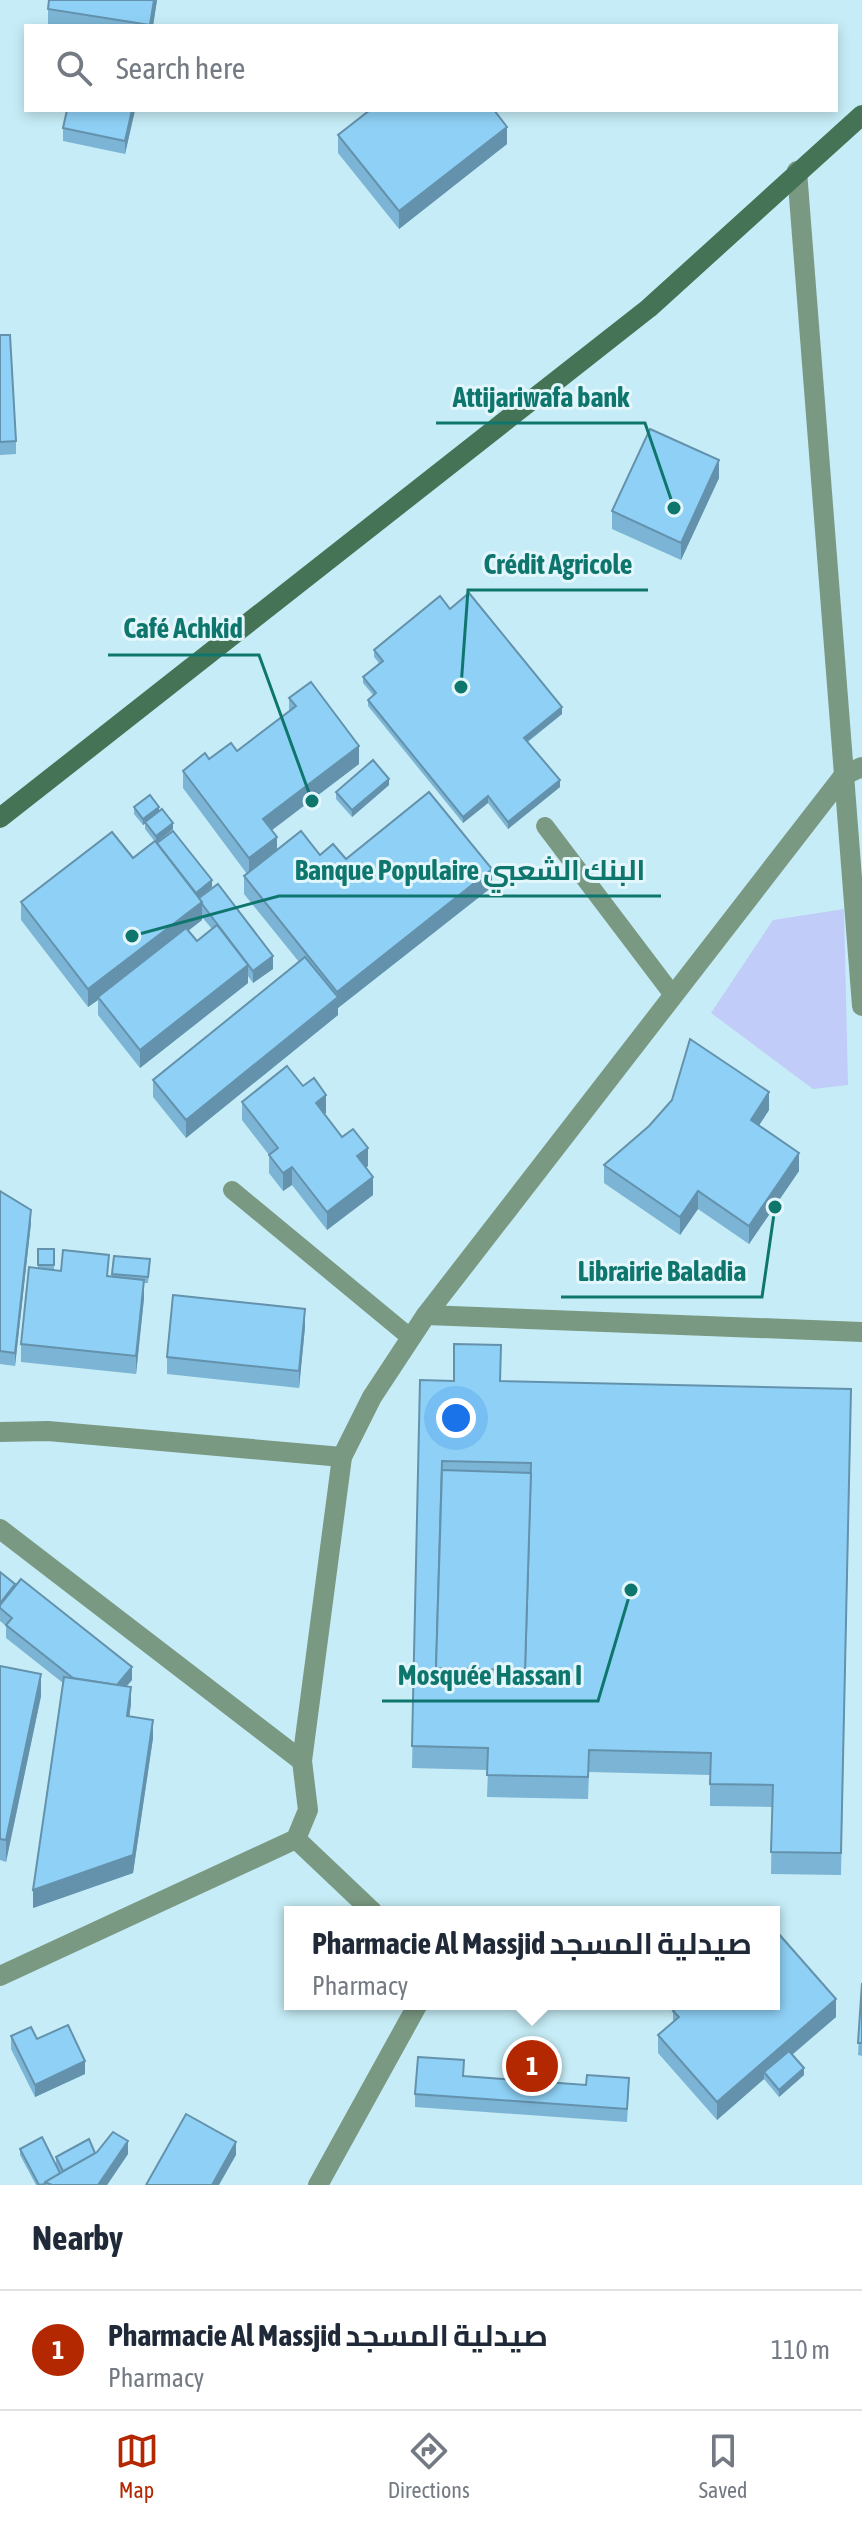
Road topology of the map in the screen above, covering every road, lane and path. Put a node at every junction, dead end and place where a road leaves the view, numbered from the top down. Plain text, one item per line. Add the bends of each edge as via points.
1 (862, 115) edge
2 (797, 171) junction
3 (853, 771) edge
4 (0, 818) edge
5 (545, 826) dead end
6 (673, 995) junction
7 (862, 1006) edge
8 (232, 1190) dead end
9 (426, 1315) junction
10 (862, 1332) edge
11 (411, 1338) junction
12 (0, 1432) edge
13 (342, 1457) junction
14 (0, 1529) edge
15 (302, 1761) junction
16 (296, 1839) junction
17 (367, 1906) edge
18 (0, 1976) edge
19 (415, 2010) edge
20 (318, 2185) edge

1 - 2 main road
2 - 3 street
2 - 4 main road via 649,308
3 - 6 street
3 - 7 street
5 - 6 lane
6 - 9 street
8 - 11 lane
9 - 10 street
9 - 11 street
11 - 13 street via 372,1397
12 - 13 street via 48,1431
13 - 15 street
14 - 15 street
15 - 16 street via 308,1810
16 - 17 street
16 - 18 street
19 - 20 street

